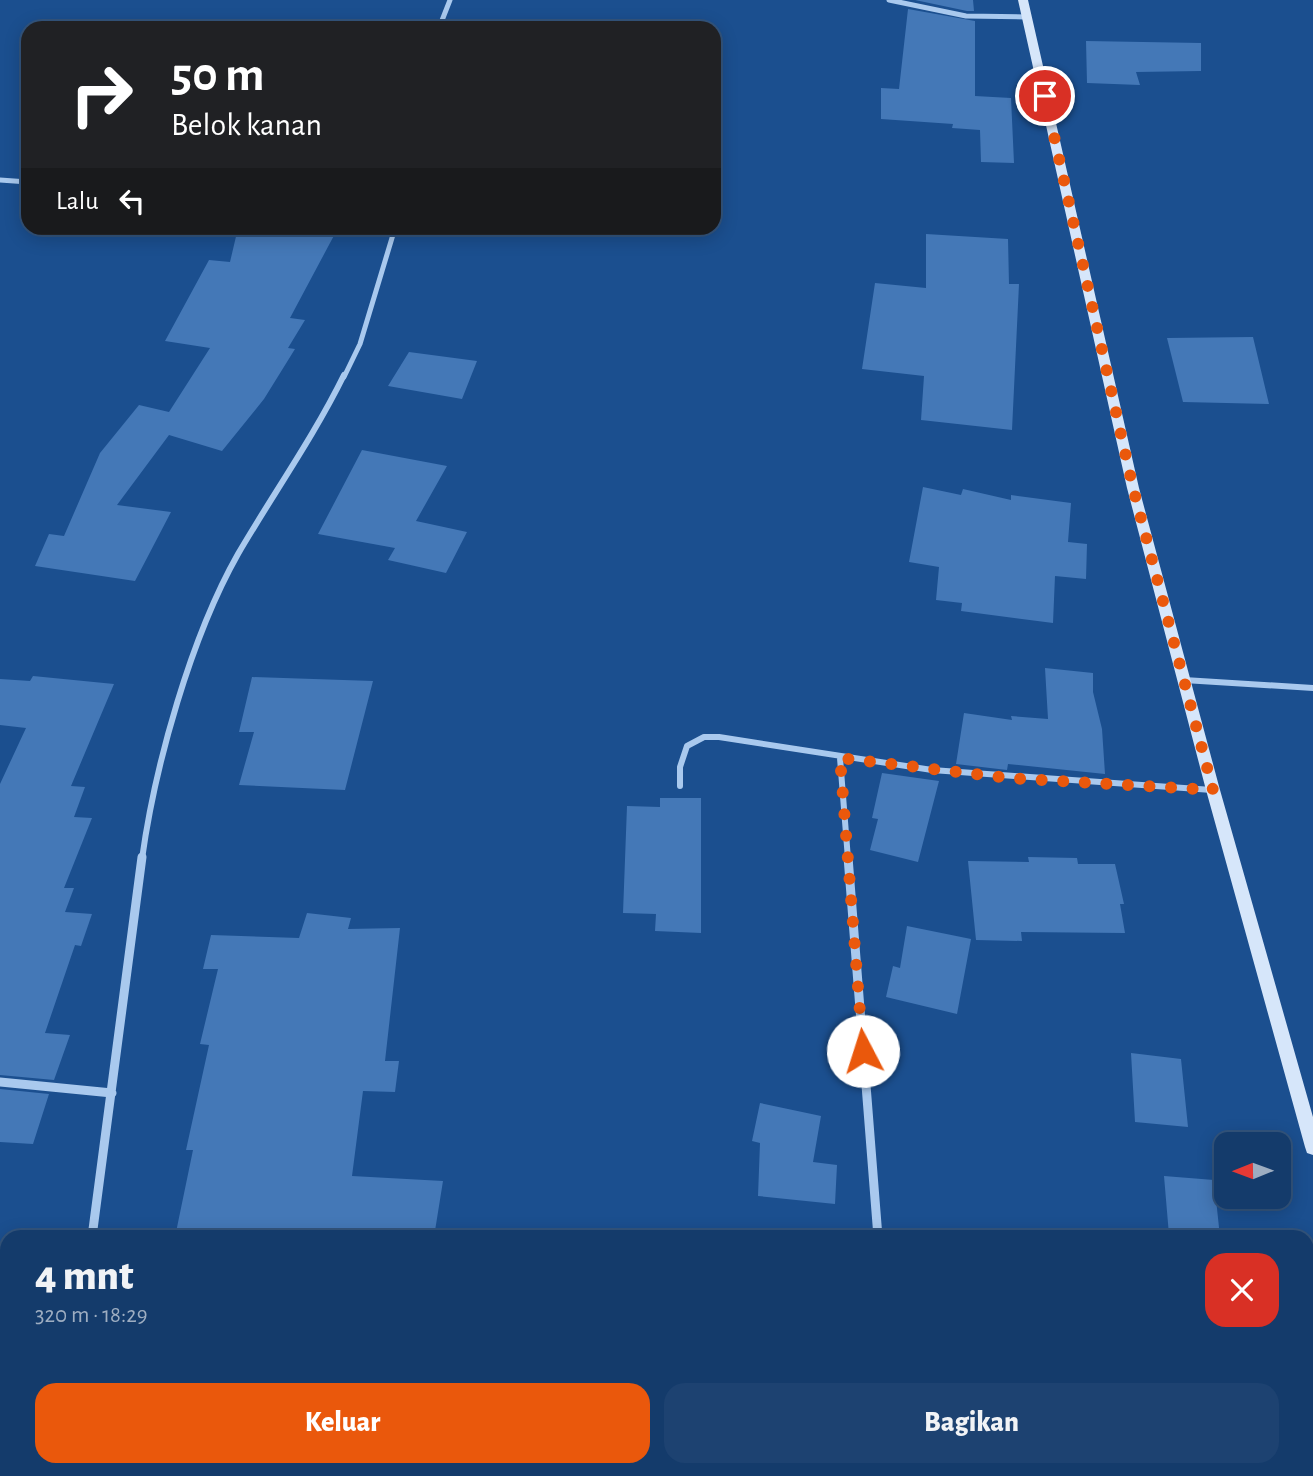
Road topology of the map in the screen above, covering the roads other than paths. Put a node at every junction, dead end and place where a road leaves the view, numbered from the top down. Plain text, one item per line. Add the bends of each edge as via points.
1 (450, 0) edge
2 (889, 0) edge
3 (1024, 0) edge
4 (1027, 17) junction
5 (442, 21) edge
6 (0, 180) edge
7 (21, 182) edge
8 (393, 235) edge
9 (1184, 680) junction
10 (1313, 688) edge
11 (840, 758) junction
12 (680, 786) dead end
13 (1213, 790) junction
14 (0, 1082) edge
15 (112, 1093) junction
16 (1313, 1147) edge
17 (93, 1230) edge
18 (877, 1230) edge

1 - 5 street
2 - 4 street via 966,16
3 - 4 main road
4 - 9 main road via 1133,488
6 - 7 street
8 - 15 street via 360,344 321,422 237,556 208,619 175,712 145,838
9 - 10 street
9 - 13 main road
11 - 12 street via 704,737 687,746
11 - 13 street via 1009,778
11 - 18 street
13 - 16 main road
14 - 15 street
15 - 17 street

